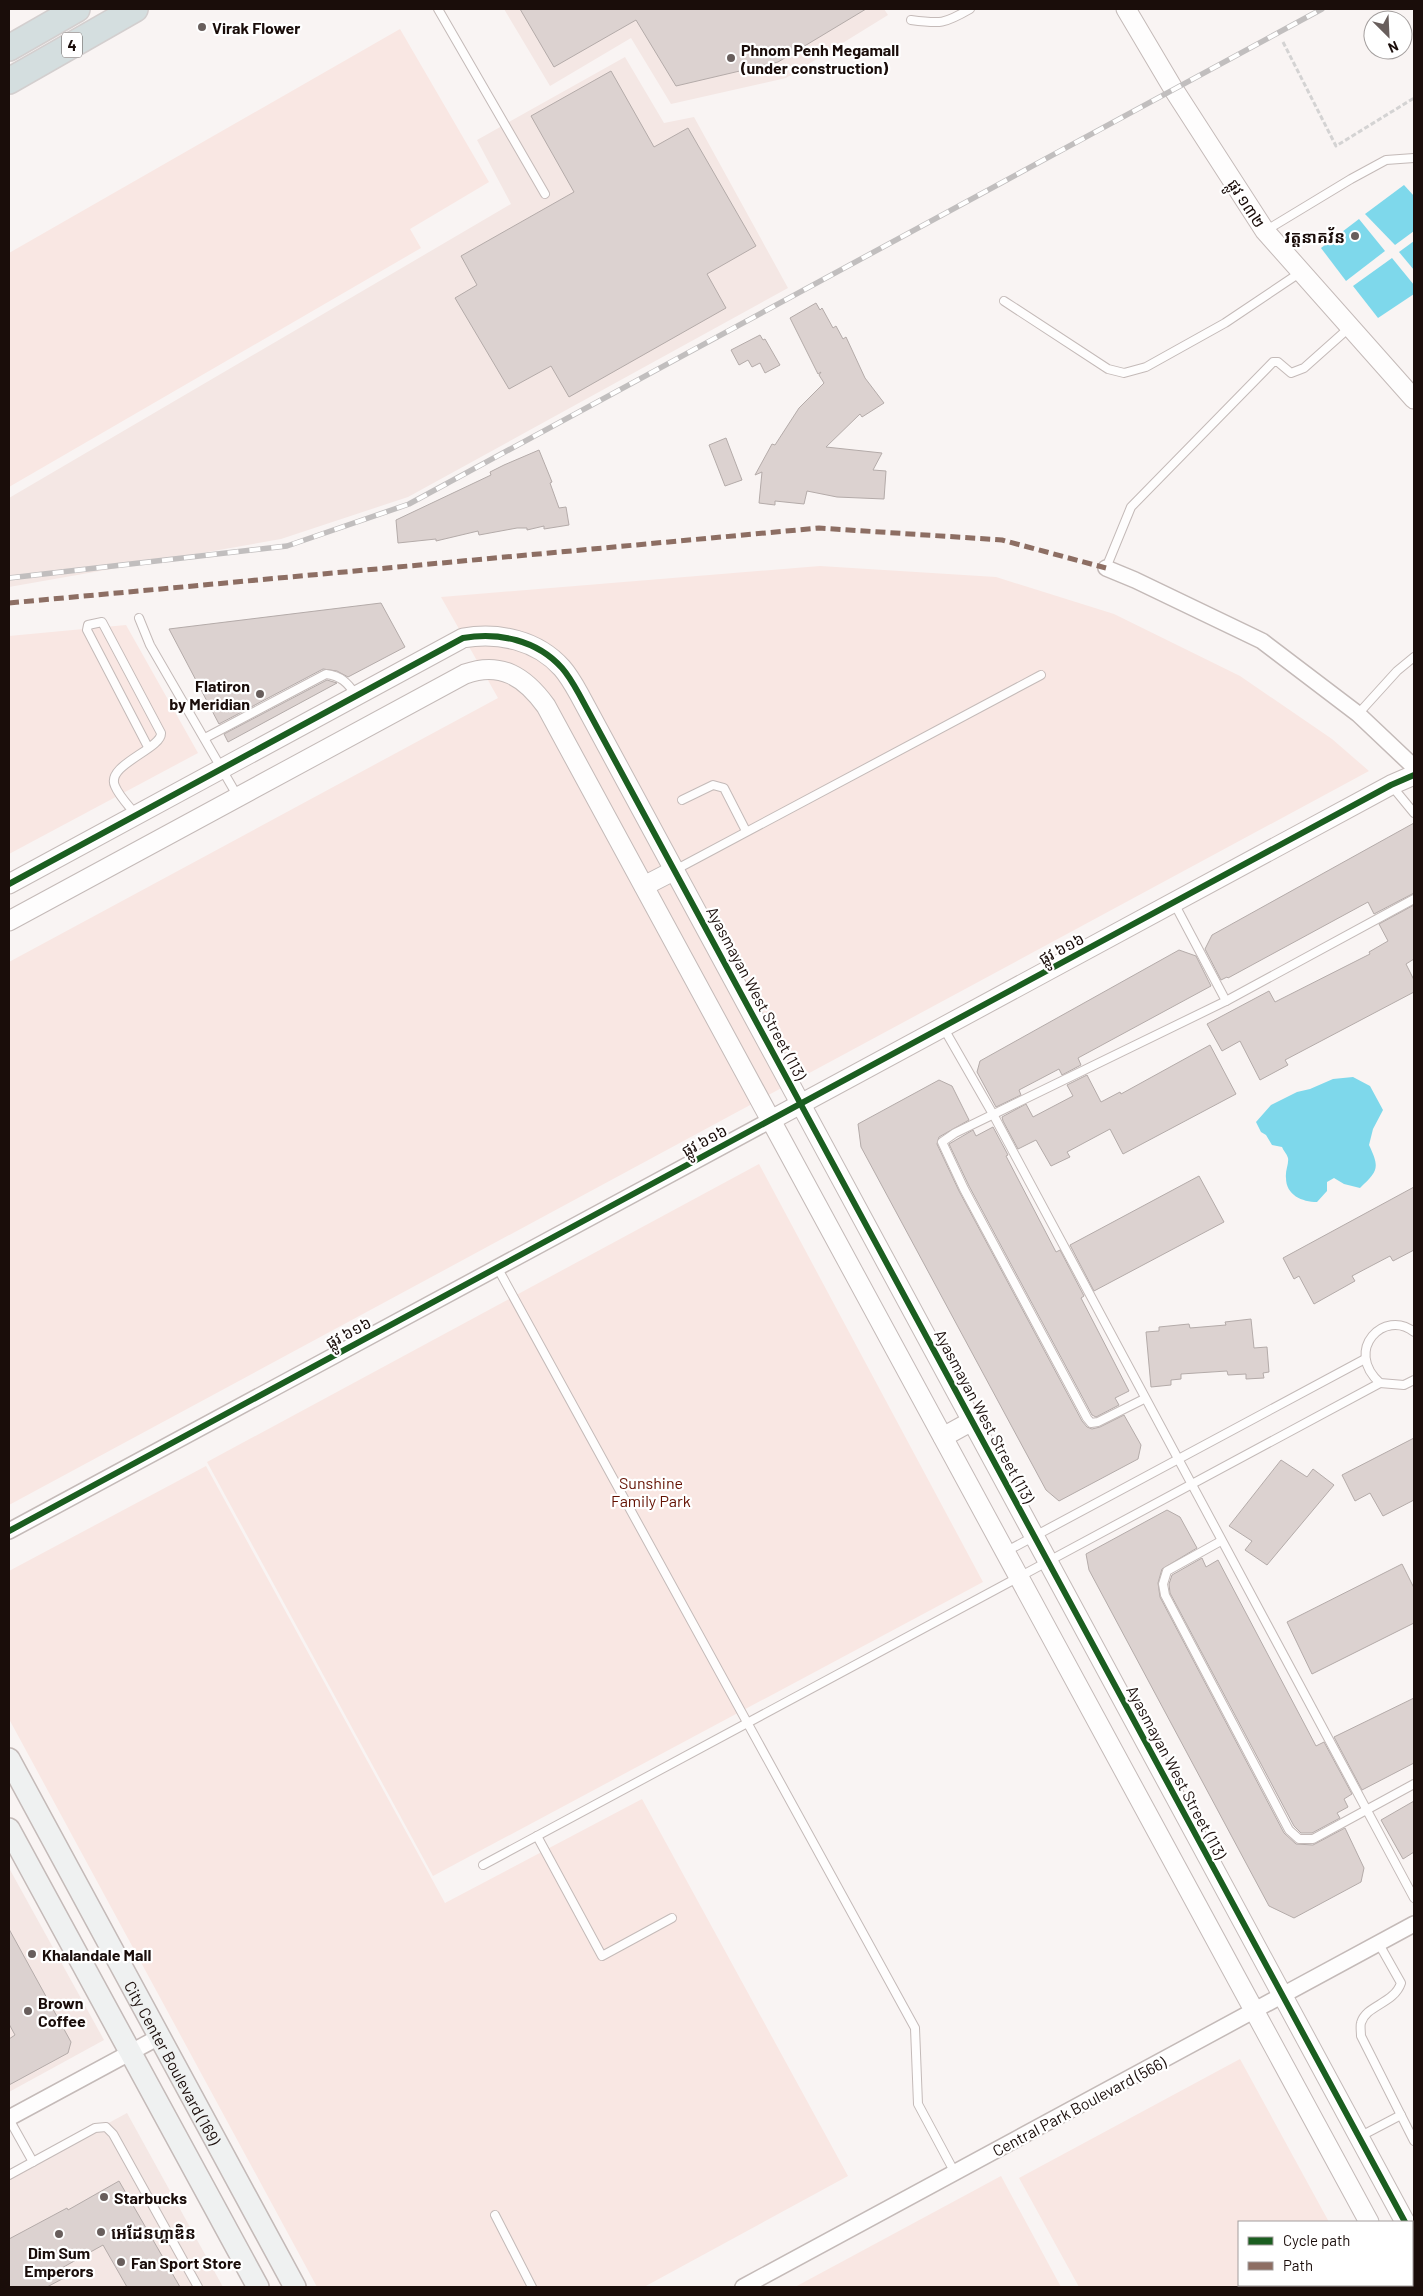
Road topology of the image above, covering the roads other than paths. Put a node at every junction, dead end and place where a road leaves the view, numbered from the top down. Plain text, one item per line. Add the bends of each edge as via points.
1 (134, 9) edge
2 (438, 9) edge
3 (970, 9) edge
4 (1126, 9) edge
5 (73, 10) edge
6 (912, 20) dead end
7 (87, 36) junction
8 (9, 48) edge
9 (9, 81) edge
10 (1414, 158) edge
11 (545, 194) dead end
12 (1265, 231) junction
13 (1301, 272) junction
14 (1004, 301) dead end
15 (1350, 327) junction
16 (1411, 391) edge
17 (1106, 568) joint
18 (139, 618) dead end
19 (1414, 657) edge
20 (1042, 676) dead end
21 (356, 695) junction
22 (1358, 714) junction
23 (205, 738) junction
24 (148, 747) junction
25 (1414, 767) edge
26 (221, 768) junction
27 (1414, 775) edge
28 (1391, 786) junction
29 (238, 797) junction
30 (682, 800) dead end
31 (1414, 813) edge
32 (136, 815) junction
33 (746, 831) junction
34 (153, 843) junction
35 (675, 870) junction
36 (9, 884) edge
37 (644, 886) junction
38 (1414, 899) edge
39 (1174, 902) junction
40 (9, 921) edge
41 (1226, 1001) junction
42 (943, 1027) junction
43 (801, 1104) junction
44 (994, 1116) junction
45 (771, 1120) junction
46 (497, 1268) junction
47 (1413, 1330) edge
48 (1365, 1359) junction
49 (1414, 1380) edge
50 (1380, 1383) junction
51 (1144, 1398) junction
52 (972, 1421) junction
53 (943, 1437) junction
54 (1178, 1460) junction
55 (1191, 1485) junction
56 (9, 1531) edge
57 (1035, 1537) junction
58 (1221, 1541) junction
59 (1005, 1553) junction
60 (1048, 1563) junction
61 (1019, 1578) junction
62 (746, 1724) junction
63 (9, 1759) edge
64 (1414, 1784) edge
65 (1365, 1810) junction
66 (1186, 1817) junction
67 (9, 1829) edge
68 (1157, 1832) junction
69 (537, 1836) junction
70 (483, 1864) dead end
71 (1414, 1898) edge
72 (672, 1918) dead end
73 (1414, 1924) edge
74 (1379, 1944) junction
75 (1283, 1996) junction
76 (1254, 2012) junction
77 (159, 2036) junction
78 (130, 2052) junction
79 (1401, 2115) junction
80 (9, 2119) edge
81 (1359, 2137) junction
82 (1414, 2141) edge
83 (33, 2162) junction
84 (954, 2173) junction
85 (9, 2175) edge
86 (494, 2215) dead end
87 (1367, 2221) edge
88 (1404, 2221) edge
89 (198, 2287) edge
90 (258, 2287) edge
91 (295, 2287) edge
92 (532, 2287) edge
93 (743, 2287) edge

1 - 7 highway, 4
2 - 11 lane
3 - 6 lane via 938,24
4 - 12 street, ផ្លូវ ១៣២
5 - 7 highway
5 - 8 highway, 4
7 - 9 highway, 4
10 - 12 lane via 1386,160
12 - 13 street, ផ្លូវ ១៣២
13 - 14 lane via 1225,323 1146,367 1124,373 1108,369
13 - 15 street, ផ្លូវ ១៣២
15 - 16 street, ផ្លូវ ១៣២
15 - 17 lane via 1304,368 1291,373 1278,362 1273,362 1131,507
17 - 22 street via 1262,641
18 - 23 lane via 150,645
19 - 22 lane
20 - 33 lane
21 - 23 lane via 347,682 337,675 326,674
21 - 26 street, Ayasmayan West Street (113)
21 - 35 street, Ayasmayan West Street (113) via 463,638 490,636 520,641 540,649 562,668 575,687
22 - 25 street
23 - 26 lane
24 - 24 lane via 158,741 161,733 102,622 88,625 86,630
24 - 32 lane via 113,779 114,786
26 - 29 lane
26 - 32 street, Ayasmayan West Street (113)
27 - 28 street, ផ្លូវ ៦១៦
28 - 31 lane
28 - 39 street, ផ្លូវ ៦១៦
29 - 34 street
29 - 37 street via 465,674 482,668 498,669 526,682 546,706
30 - 33 lane via 713,785 724,788
32 - 34 street
32 - 36 street, Ayasmayan West Street (113)
33 - 35 lane
34 - 40 street
35 - 37 street
35 - 43 street, Ayasmayan West Street (113)
37 - 45 street
38 - 41 lane
39 - 41 lane
39 - 42 street, ផ្លូវ ៦១៦
41 - 44 lane
42 - 43 street, ផ្លូវ ៦១៦
42 - 44 lane
43 - 45 street, ផ្លូវ ៦១៦
43 - 52 street, Ayasmayan West Street (113)
44 - 51 lane
44 - 51 lane via 942,1142 964,1189 1091,1423 1116,1414
45 - 46 street, ផ្លូវ ៦១៦
45 - 53 street
46 - 56 street, ផ្លូវ ៦១៦
46 - 62 lane
47 - 48 lane via 1392,1325 1382,1328 1367,1343
48 - 50 lane via 1368,1370
48 - 54 lane
49 - 50 lane via 1404,1385
50 - 55 lane
51 - 54 lane
52 - 53 street
52 - 57 street, Ayasmayan West Street (113)
53 - 59 street
54 - 55 lane
54 - 57 lane
55 - 58 lane
55 - 60 lane
57 - 59 lane
57 - 60 street, Ayasmayan West Street (113)
58 - 65 lane
58 - 65 lane via 1167,1571 1162,1584 1289,1830 1299,1839 1313,1839
59 - 61 street
60 - 61 lane
60 - 66 street, Ayasmayan West Street (113)
61 - 62 lane
61 - 68 street
62 - 69 lane
62 - 84 lane via 915,2028 918,2104
63 - 77 main road, City Center Boulevard (169)
64 - 65 lane
65 - 71 lane
66 - 68 street
66 - 75 street, Ayasmayan West Street (113)
67 - 78 main road, City Center Boulevard (169)
68 - 76 street
69 - 70 lane
69 - 72 lane via 602,1956
73 - 74 street, Central Park Boulevard (566)
74 - 75 street, Central Park Boulevard (566)
74 - 79 lane via 1401,1983 1390,1999 1368,2013 1361,2023 1361,2036
75 - 76 street, Central Park Boulevard (566)
75 - 81 street, Ayasmayan West Street (113)
76 - 84 street, Central Park Boulevard (566)
76 - 87 street
77 - 78 street
77 - 91 main road, City Center Boulevard (169)
78 - 80 street
78 - 90 main road, City Center Boulevard (169)
79 - 81 lane
79 - 82 lane
80 - 83 lane
81 - 88 street, Ayasmayan West Street (113)
83 - 85 lane
83 - 89 lane via 95,2128 106,2127 113,2134
84 - 93 street, Central Park Boulevard (566)
86 - 92 lane

